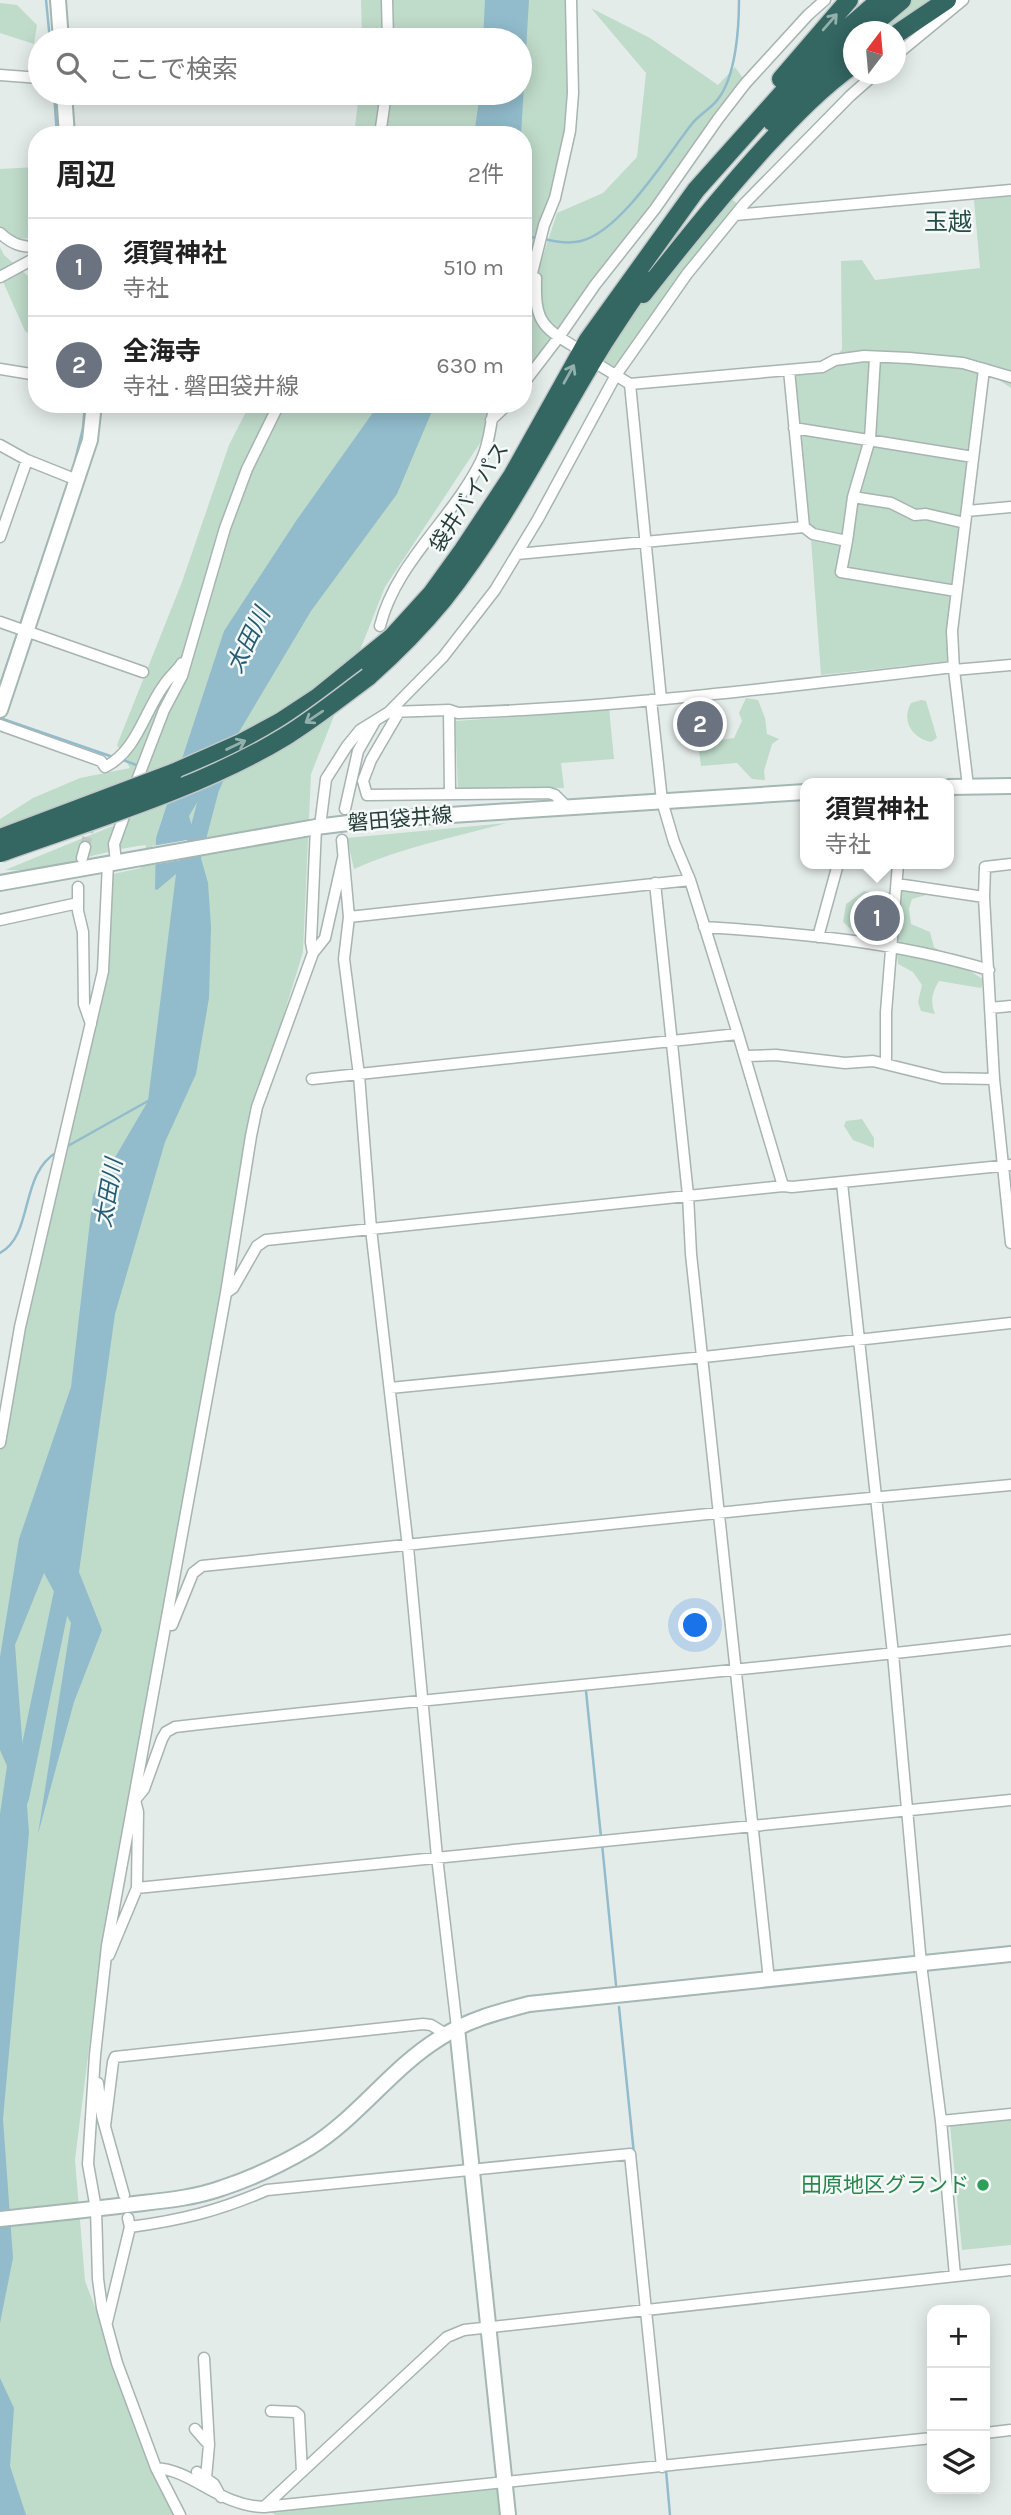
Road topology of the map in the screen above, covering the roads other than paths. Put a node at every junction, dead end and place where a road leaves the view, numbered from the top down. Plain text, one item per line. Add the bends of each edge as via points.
1 (58, 0) edge
2 (387, 0) edge
3 (571, 0) edge
4 (825, 0) edge
5 (849, 0) edge
6 (880, 0) edge
7 (902, 0) edge
8 (947, 0) edge
9 (963, 0) edge
10 (877, 21) edge
11 (60, 28) edge
12 (388, 28) edge
13 (906, 28) edge
14 (906, 47) edge
15 (843, 51) edge
16 (843, 73) edge
17 (0, 75) edge
18 (28, 77) edge
19 (864, 84) edge
20 (65, 105) edge
21 (384, 105) edge
22 (66, 126) edge
23 (381, 126) edge
24 (696, 190) junction
25 (1011, 190) edge
26 (735, 215) junction
27 (0, 233) edge
28 (28, 247) edge
29 (28, 262) edge
30 (536, 266) junction
31 (0, 277) edge
32 (532, 279) edge
33 (559, 337) junction
34 (575, 347) dead end
35 (600, 357) junction
36 (876, 358) junction
37 (0, 369) edge
38 (984, 369) junction
39 (789, 370) junction
40 (532, 372) edge
41 (28, 374) edge
42 (616, 375) junction
43 (1011, 377) edge
44 (630, 384) junction
45 (93, 413) edge
46 (275, 413) edge
47 (493, 413) edge
48 (498, 413) edge
49 (491, 420) junction
50 (794, 428) junction
51 (870, 439) junction
52 (0, 444) edge
53 (973, 457) junction
54 (27, 460) junction
55 (77, 480) junction
56 (853, 497) junction
57 (1011, 507) edge
58 (967, 511) junction
59 (965, 523) junction
60 (804, 527) junction
61 (0, 537) edge
62 (645, 541) junction
63 (847, 541) junction
64 (517, 554) junction
65 (956, 591) junction
66 (0, 622) edge
67 (380, 626) dead end
68 (26, 631) junction
69 (190, 647) junction
70 (1011, 666) edge
71 (954, 668) junction
72 (363, 671) junction
73 (143, 672) dead end
74 (656, 700) junction
75 (0, 710) edge
76 (449, 710) junction
77 (394, 712) junction
78 (374, 723) junction
79 (0, 725) edge
80 (968, 786) junction
81 (1011, 786) edge
82 (954, 787) edge
83 (800, 792) edge
84 (450, 794) junction
85 (662, 801) junction
86 (567, 807) junction
87 (120, 809) junction
88 (345, 809) dead end
89 (315, 827) junction
90 (0, 838) edge
91 (342, 840) dead end
92 (85, 847) tunnel mouth
93 (0, 853) edge
94 (82, 858) dead end
95 (343, 858) junction
96 (116, 861) junction
97 (1011, 864) edge
98 (0, 865) edge
99 (837, 869) edge
100 (898, 869) edge
101 (690, 880) junction
102 (0, 883) edge
103 (655, 883) junction
104 (897, 884) junction
105 (79, 887) dead end
106 (984, 897) junction
107 (78, 903) junction
108 (349, 917) junction
109 (0, 920) edge
110 (704, 927) junction
111 (818, 937) junction
112 (892, 947) junction
113 (313, 953) junction
114 (989, 970) junction
115 (1011, 1006) edge
116 (990, 1008) junction
117 (91, 1024) junction
118 (738, 1034) junction
119 (672, 1042) junction
120 (745, 1056) junction
121 (886, 1065) junction
122 (359, 1075) junction
123 (312, 1079) dead end
124 (994, 1079) junction
125 (1007, 1166) edge
126 (842, 1183) junction
127 (783, 1186) junction
128 (688, 1195) junction
129 (371, 1229) junction
130 (1011, 1243) edge
131 (226, 1293) junction
132 (1011, 1323) edge
133 (857, 1339) junction
134 (704, 1357) junction
135 (390, 1388) junction
136 (0, 1443) edge
137 (1011, 1485) edge
138 (874, 1498) junction
139 (718, 1513) junction
140 (408, 1546) junction
141 (1011, 1640) edge
142 (164, 1642) junction
143 (892, 1654) junction
144 (735, 1670) junction
145 (422, 1699) junction
146 (135, 1800) junction
147 (1011, 1800) edge
148 (908, 1810) junction
149 (752, 1826) junction
150 (437, 1857) junction
151 (137, 1888) junction
152 (1011, 1954) edge
153 (106, 1960) junction
154 (921, 1964) junction
155 (769, 1980) junction
156 (452, 2031) junction
157 (95, 2055) junction
158 (1011, 2114) edge
159 (941, 2121) junction
160 (105, 2126) junction
161 (472, 2169) junction
162 (124, 2195) dead end
163 (88, 2210) junction
164 (0, 2219) edge
165 (1011, 2270) edge
166 (955, 2276) junction
167 (649, 2310) junction
168 (107, 2322) junction
169 (489, 2325) junction
170 (204, 2358) dead end
171 (271, 2411) dead end
172 (195, 2429) dead end
173 (1011, 2430) edge
174 (990, 2432) edge
175 (927, 2439) edge
176 (209, 2445) junction
177 (664, 2467) junction
178 (156, 2468) junction
179 (302, 2472) junction
180 (505, 2482) junction
181 (221, 2497) junction
182 (267, 2511) edge
183 (180, 2515) edge
184 (508, 2515) edge

1 - 11 street
2 - 12 street
3 - 30 street via 570,131
4 - 33 street via 718,118
24 -> 5 highway via 749,116
6 - 24 highway, 袋井バイパス via 787,88
7 - 10 highway
8 - 13 highway
9 - 14 street
15 - 35 highway, 袋井バイパス via 705,196 651,271
16 - 35 highway via 805,105 719,198
17 - 18 street
19 - 26 street
20 - 22 street
21 - 23 street
72 -> 24 highway, 袋井バイパス via 463,550 512,476 588,340
25 - 26 street
26 - 42 street
27 - 28 street via 11,244
29 - 31 street
30 - 32 street
30 - 33 street via 538,313 543,325
33 - 34 street
33 - 40 street
35 - 42 street
35 - 72 highway, 袋井バイパス via 475,556 403,645
36 - 38 street via 963,363
36 - 39 street via 835,360 822,367
36 - 51 street
37 - 41 street
38 - 43 street
38 - 53 street
39 - 44 street
39 - 50 street
42 - 44 street
42 - 64 street
44 - 62 street
45 - 55 street
46 - 69 street via 225,528
47 - 49 street
48 - 49 street
49 - 67 street via 488,446 480,463 400,577
50 - 51 street
50 - 60 street
51 - 53 street
51 - 56 street
52 - 54 street
53 - 58 street
54 - 55 street
54 - 61 street
55 - 68 street
56 - 59 street via 891,503 915,515
56 - 63 street
57 - 58 street
58 - 59 street
59 - 65 street
60 - 62 street
60 - 63 street via 813,534
62 - 64 street
62 - 74 street
63 - 65 street via 841,572
64 - 77 street via 472,622
65 - 71 street
66 - 68 street
68 - 73 street
68 - 75 street
69 - 79 street via 115,762 105,766
69 - 96 street via 114,844
70 - 71 street
71 - 74 street
71 - 80 street
72 -> 87 highway, 袋井バイパス, bridge via 285,736 178,788
90 -> 72 highway, 袋井バイパス, bridge via 240,743
74 - 76 street via 519,711
74 - 85 street
76 - 77 street
76 - 84 street
77 - 78 street
77 - 84 street via 363,781 368,795
78 - 88 street via 358,751
78 - 89 street via 360,730 326,779
80 - 81 street
80 - 82 street
83 - 85 street, 磐田袋井線
84 - 86 street via 549,793
85 - 86 street, 磐田袋井線
85 - 101 street
86 - 89 street, 磐田袋井線
87 - 93 highway, 袋井バイパス, bridge
87 - 98 highway, bridge
89 - 96 street, 磐田袋井線
89 - 113 street
91 - 95 street
92 - 94 street
95 - 108 street
95 - 113 street via 325,938
96 - 102 street, 磐田袋井線
96 - 117 street via 106,950
97 - 106 street via 985,867
99 - 111 street
100 - 104 street
101 - 103 street
101 - 110 street
103 - 108 street
103 - 119 street
104 - 106 street
104 - 112 street
105 - 107 street
106 - 114 street
107 - 109 street
107 - 117 street via 84,1004
108 - 122 street via 344,959
110 - 111 street
110 - 118 street
111 - 112 street
112 - 114 street
112 - 121 street
113 - 131 street via 257,1107
114 - 116 street
115 - 116 street
116 - 124 street
117 - 136 street via 20,1327
118 - 119 street
118 - 120 street
119 - 122 street
119 - 128 street
120 - 121 street
120 - 127 street
121 - 124 street via 942,1077
122 - 123 street
122 - 129 street
124 - 125 street
125 - 126 street
125 - 130 street
126 - 127 street
126 - 133 street
127 - 128 street
128 - 129 street
128 - 134 street
129 - 131 street via 266,1240 257,1246
129 - 135 street
131 - 142 street
132 - 133 street
133 - 134 street
133 - 138 street
134 - 135 street
134 - 139 street
135 - 140 street
137 - 138 street
138 - 139 street
138 - 143 street
139 - 140 street
139 - 144 street
140 - 142 street via 197,1568
140 - 145 street
141 - 143 street
142 - 146 street
143 - 144 street
143 - 148 street
144 - 145 street
144 - 149 street
145 - 146 street via 175,1727 162,1739 144,1789
145 - 150 street
146 - 151 street
146 - 153 street
147 - 148 street
148 - 149 street
148 - 154 street
149 - 150 street
149 - 155 street
150 - 151 street
150 - 156 street
151 - 153 street
152 - 154 street
153 - 157 street
154 - 155 street
154 - 159 street
155 - 156 street via 529,2004
156 - 160 street via 424,2024 116,2057
156 - 161 street
156 - 163 street via 401,2067 341,2124 282,2163 220,2189
157 - 160 street
157 - 163 street
158 - 159 street
159 - 166 street
160 - 162 street
161 - 167 street via 629,2154
161 - 168 street via 267,2190 227,2207 176,2220 129,2222
161 - 169 street
163 - 164 street
163 - 168 street
165 - 166 street
166 - 167 street
167 - 169 street
167 - 177 street
168 - 178 street via 117,2363
169 - 179 street via 447,2336
169 - 180 street
170 - 176 street
171 - 179 street via 299,2415
172 - 176 street
173 - 174 street
175 - 177 street
176 - 181 street via 202,2475
177 - 180 street
178 - 181 street via 169,2469
178 - 183 street
179 - 182 street
180 - 182 street
180 - 184 street
181 - 182 street

